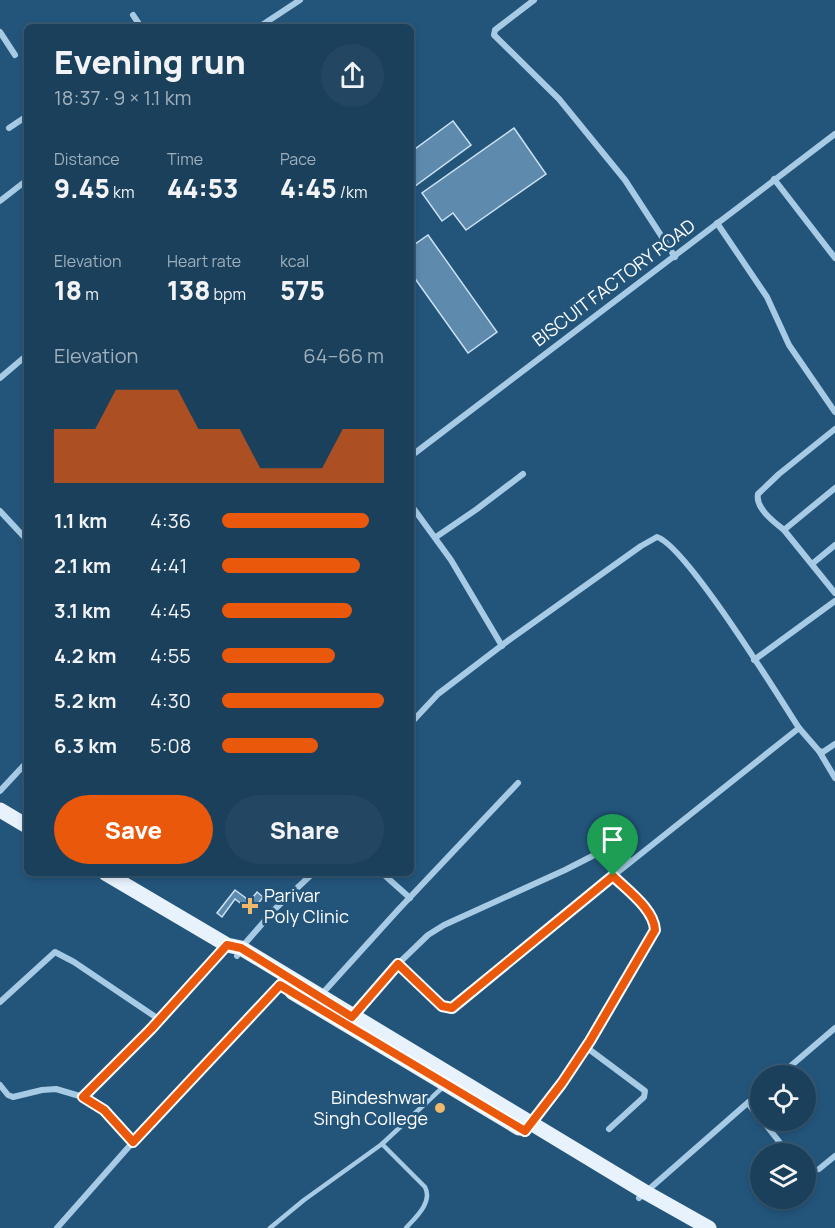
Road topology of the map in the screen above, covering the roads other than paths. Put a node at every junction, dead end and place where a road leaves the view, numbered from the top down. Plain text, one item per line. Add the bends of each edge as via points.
1 (300, 0) edge
2 (518, 0) edge
3 (534, 0) edge
4 (522, 8) junction
5 (133, 15) dead end
6 (139, 24) edge
7 (264, 24) edge
8 (0, 32) edge
9 (15, 55) dead end
10 (24, 118) edge
11 (9, 128) dead end
12 (835, 134) edge
13 (774, 179) junction
14 (24, 182) edge
15 (0, 201) edge
16 (717, 223) junction
17 (675, 257) junction
18 (835, 258) edge
19 (24, 358) edge
20 (0, 378) edge
21 (835, 412) edge
22 (835, 429) edge
23 (414, 454) edge
24 (523, 474) dead end
25 (835, 488) edge
26 (414, 509) edge
27 (0, 511) edge
28 (784, 530) junction
29 (24, 537) edge
30 (436, 537) junction
31 (835, 545) edge
32 (812, 564) junction
33 (835, 592) edge
34 (835, 601) edge
35 (502, 646) junction
36 (754, 660) junction
37 (414, 720) edge
38 (799, 728) junction
39 (835, 744) edge
40 (819, 751) junction
41 (24, 765) edge
42 (835, 778) edge
43 (518, 783) dead end
44 (0, 791) edge
45 (0, 810) edge
46 (24, 824) edge
47 (630, 862) junction
48 (110, 876) edge
49 (311, 876) edge
50 (385, 876) edge
51 (613, 876) junction
52 (410, 898) junction
53 (235, 950) junction
54 (398, 964) junction
55 (283, 981) junction
56 (316, 1001) junction
57 (0, 1002) edge
58 (160, 1020) junction
59 (349, 1020) junction
60 (835, 1028) edge
61 (586, 1047) junction
62 (792, 1065) edge
63 (449, 1081) junction
64 (0, 1085) edge
65 (83, 1097) junction
66 (748, 1103) joint
67 (750, 1106) edge
68 (528, 1127) junction
69 (609, 1128) dead end
70 (770, 1131) edge
71 (133, 1142) junction
72 (780, 1143) edge
73 (382, 1144) junction
74 (835, 1156) edge
75 (819, 1169) dead end
76 (642, 1195) junction
77 (57, 1228) edge
78 (270, 1228) edge
79 (406, 1228) edge
80 (692, 1228) edge
81 (709, 1228) edge

1 - 7 street
2 - 4 street
3 - 4 street
4 - 17 street via 501,24 494,35 559,99 625,180
5 - 6 street
8 - 9 street
10 - 11 street
12 - 13 street, BISCUIT FACTORY ROAD
13 - 16 street, BISCUIT FACTORY ROAD
13 - 18 street
14 - 15 street
16 - 17 street, BISCUIT FACTORY ROAD
16 - 21 street via 767,297 789,345
17 - 23 street, BISCUIT FACTORY ROAD
19 - 20 street
22 - 28 street via 758,494 758,504
24 - 30 street
25 - 28 street
26 - 30 street
27 - 29 street
28 - 32 street
30 - 35 street
31 - 32 street
32 - 33 street
34 - 36 street
35 - 36 street via 657,537 673,547 697,577
35 - 37 street via 438,694
36 - 38 street
38 - 40 street
38 - 47 street
39 - 40 street
40 - 42 street
41 - 44 street
43 - 52 street
45 - 46 main road
47 - 51 street
47 - 54 street via 622,848 608,848 444,925
48 - 53 main road
49 - 53 street
50 - 52 street
51 - 54 street via 452,1008 442,1006
51 - 61 street via 644,907 655,923 655,930
52 - 56 street
53 - 55 main road
53 - 58 street
54 - 59 street
55 - 56 main road
55 - 71 street
56 - 59 main road
57 - 58 street via 55,952
58 - 65 street
59 - 63 main road
60 - 62 street
61 - 68 street
61 - 69 street via 645,1091 644,1097
63 - 68 main road
63 - 73 lane
64 - 65 street via 13,1097 56,1089
65 - 71 street via 104,1110
66 - 67 street
66 - 76 street
68 - 76 main road
70 - 72 street
71 - 77 street
73 - 78 lane
73 - 79 lane via 428,1192 424,1206
74 - 75 street
76 - 80 main road
76 - 81 main road

